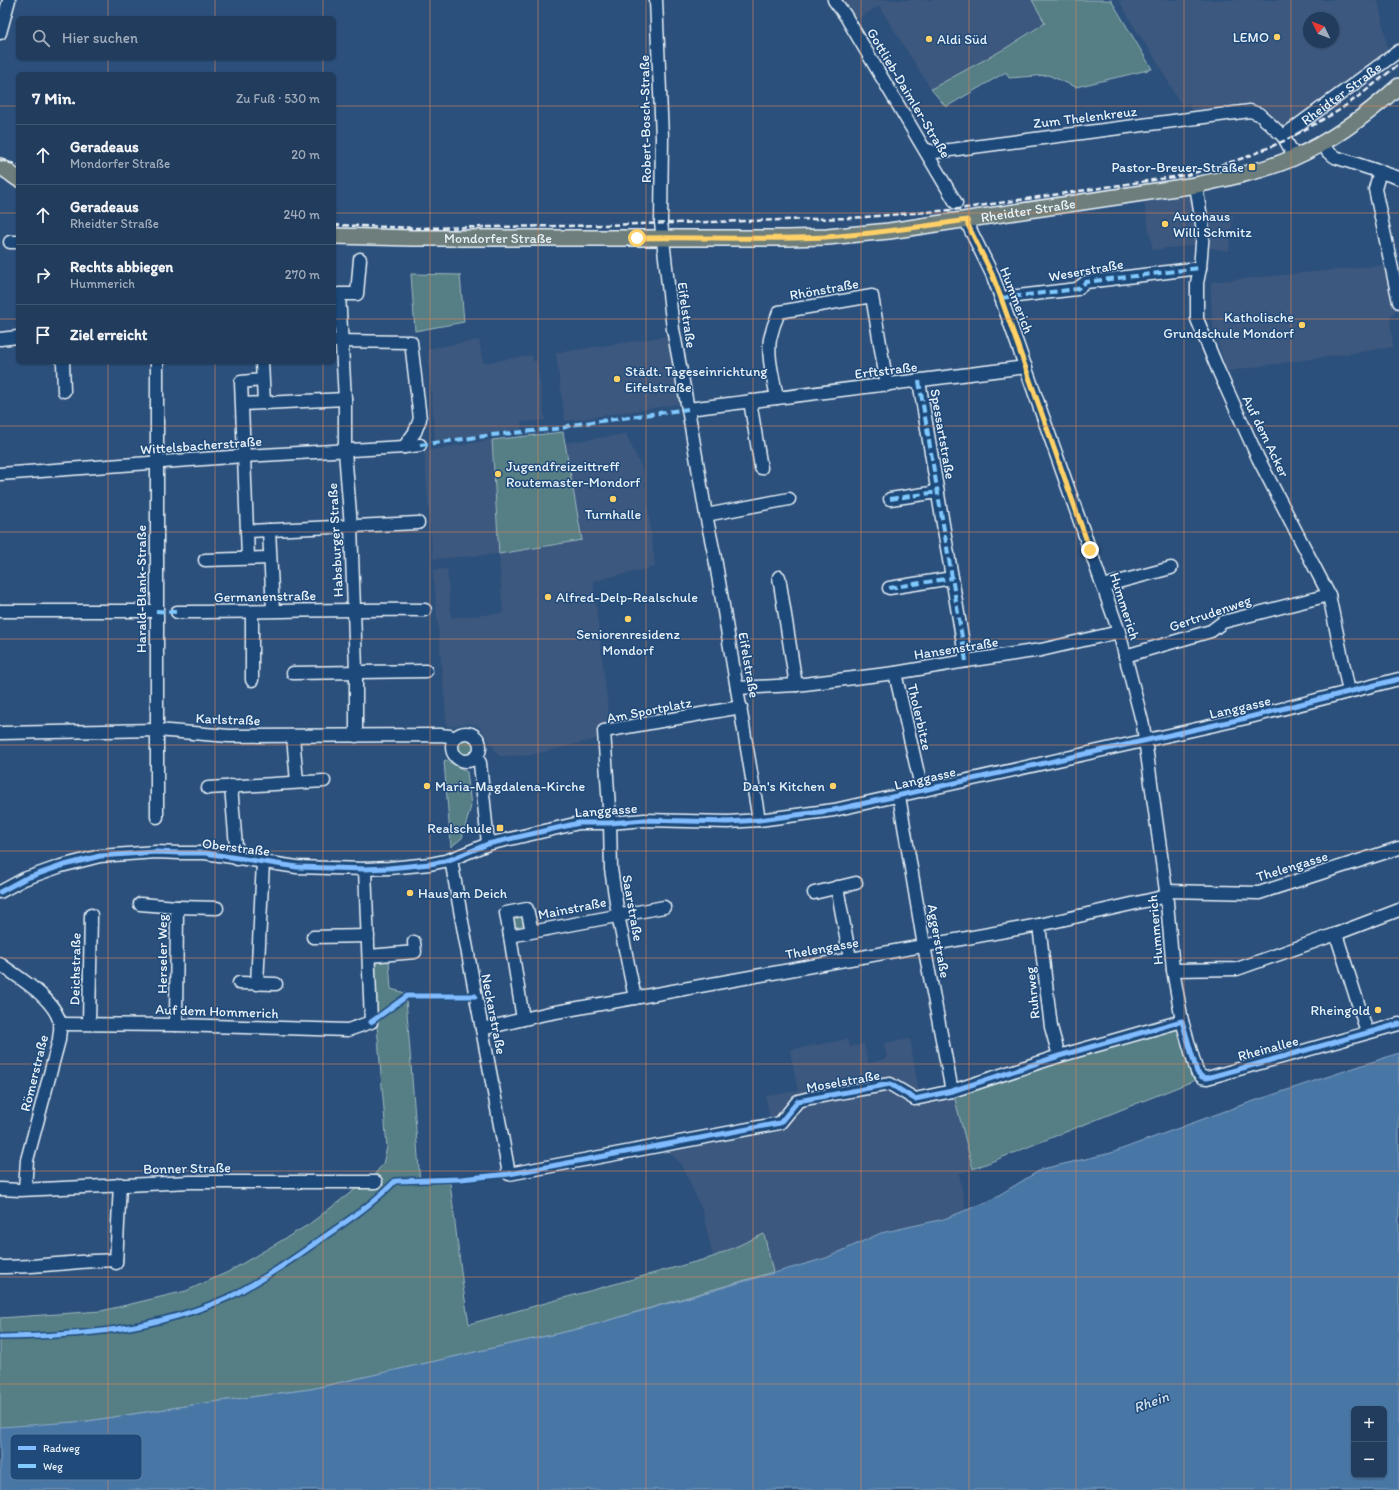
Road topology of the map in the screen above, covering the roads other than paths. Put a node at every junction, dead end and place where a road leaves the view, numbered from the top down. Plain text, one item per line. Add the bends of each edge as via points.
1 (9, 0) edge
2 (656, 0) edge
3 (834, 0) edge
4 (0, 33) edge
5 (1399, 52) edge
6 (1399, 86) edge
7 (1283, 136) junction
8 (1323, 144) junction
9 (925, 149) junction
10 (1295, 157) junction
11 (0, 166) edge
12 (1380, 171) junction
13 (0, 174) edge
14 (16, 178) edge
15 (16, 178) edge
16 (1399, 178) edge
17 (1196, 185) junction
18 (956, 203) dead end
19 (967, 220) junction
20 (336, 236) edge
21 (662, 238) junction
22 (360, 259) dead end
23 (1395, 263) edge
24 (1200, 268) junction
25 (337, 294) edge
26 (1001, 298) junction
27 (1399, 302) edge
28 (16, 337) edge
29 (0, 338) edge
30 (338, 341) edge
31 (63, 364) edge
32 (157, 364) edge
33 (262, 364) edge
34 (1026, 367) junction
35 (262, 380) junction
36 (919, 381) junction
37 (887, 385) junction
38 (64, 391) dead end
39 (777, 398) junction
40 (345, 399) junction
41 (750, 401) junction
42 (264, 403) junction
43 (243, 404) junction
44 (688, 409) junction
45 (420, 445) dead end
46 (404, 447) junction
47 (345, 451) junction
48 (244, 456) junction
49 (157, 462) junction
50 (761, 468) dead end
51 (0, 474) edge
52 (938, 492) junction
53 (789, 499) dead end
54 (890, 499) dead end
55 (706, 515) junction
56 (418, 523) dead end
57 (351, 527) junction
58 (269, 530) junction
59 (247, 531) junction
60 (248, 558) junction
61 (269, 558) junction
62 (205, 560) dead end
63 (1171, 568) dead end
64 (779, 577) dead end
65 (952, 578) junction
66 (1103, 586) junction
67 (889, 588) dead end
68 (1329, 595) junction
69 (354, 609) junction
70 (273, 610) junction
71 (425, 610) dead end
72 (0, 611) edge
73 (156, 611) junction
74 (177, 612) dead end
75 (252, 612) junction
76 (1119, 632) junction
77 (1125, 656) junction
78 (966, 661) junction
79 (356, 671) junction
80 (426, 671) dead end
81 (293, 673) dead end
82 (894, 673) junction
83 (1399, 678) edge
84 (252, 680) dead end
85 (796, 685) junction
86 (737, 688) junction
87 (1348, 692) junction
88 (741, 708) junction
89 (156, 730) junction
90 (0, 733) edge
91 (293, 736) junction
92 (356, 736) junction
93 (454, 739) junction
94 (1144, 741) junction
95 (476, 756) junction
96 (324, 781) dead end
97 (297, 782) junction
98 (231, 786) junction
99 (208, 788) dead end
100 (922, 791) junction
101 (899, 796) junction
102 (157, 817) dead end
103 (759, 820) junction
104 (610, 823) junction
105 (488, 844) junction
106 (1399, 848) edge
107 (237, 858) junction
108 (451, 859) junction
109 (263, 862) junction
110 (365, 869) junction
111 (856, 883) dead end
112 (837, 887) junction
113 (0, 892) edge
114 (814, 893) dead end
115 (1166, 894) junction
116 (140, 904) dead end
117 (177, 907) junction
118 (664, 907) dead end
119 (218, 908) dead end
120 (1399, 910) edge
121 (91, 915) dead end
122 (618, 915) junction
123 (1039, 925) junction
124 (532, 931) junction
125 (1336, 934) junction
126 (368, 936) junction
127 (510, 936) junction
128 (313, 937) dead end
129 (414, 942) dead end
130 (924, 946) junction
131 (369, 956) junction
132 (850, 958) junction
133 (0, 964) edge
134 (1173, 970) junction
135 (239, 984) dead end
136 (258, 984) junction
137 (276, 984) dead end
138 (635, 998) junction
139 (523, 1019) junction
140 (1182, 1021) junction
141 (60, 1024) junction
142 (89, 1024) junction
143 (1399, 1024) edge
144 (176, 1025) junction
145 (482, 1029) junction
146 (1367, 1032) junction
147 (1059, 1056) junction
148 (952, 1091) junction
149 (509, 1174) joint
150 (376, 1182) dead end
151 (120, 1184) junction
152 (0, 1189) edge
153 (25, 1189) junction
154 (0, 1267) edge

1 - 4 street
2 - 21 street, Robert-Bosch-Straße via 662,138
3 - 9 street, Gottlieb-Daimler-Straße
5 - 7 street, Rheidter Straße
6 - 8 main road, Rheidter Straße via 1368,113
7 - 9 street, Zum Thelenkreuz via 1259,114 1250,111 935,152
7 - 10 street
8 - 10 main road, Rheidter Straße
8 - 12 street via 1335,157
9 - 18 street, Gottlieb-Daimler-Straße
10 - 17 main road, Rheidter Straße via 1261,169
11 - 14 main road
12 - 16 street
12 - 23 street via 1375,189
13 - 15 main road
17 - 19 main road, Rheidter Straße
17 - 24 street, Auf dem Acker via 1203,231
19 - 21 main road, Rheidter Straße via 828,237
19 - 26 street, Hummerich
20 - 21 main road, Mondorfer Straße
21 - 44 street, Eifelstraße via 673,329
22 - 25 street via 357,294
23 - 27 street
24 - 26 street, Weserstraße via 1086,282 1077,289
24 - 68 street, Auf dem Acker via 1197,319 1258,458
25 - 30 street, Habsburger Straße
26 - 34 street, Hummerich
28 - 29 street
30 - 40 street, Habsburger Straße
30 - 46 street via 411,342 420,419 415,432
31 - 38 street
32 - 49 street, Harald-Blank-Straße
33 - 35 street
34 - 36 street, Erftstraße
34 - 66 street, Hummerich
35 - 42 street
35 - 43 street via 242,382
36 - 37 street, Erftstraße
36 - 52 street, Spessartstraße
37 - 39 street, Erftstraße
37 - 39 street, Rhönstraße via 872,296 779,312 770,341
39 - 41 street, Erftstraße
40 - 42 street
40 - 47 street, Habsburger Straße
41 - 44 street, Erftstraße
41 - 50 street
42 - 43 street
43 - 48 street
44 - 55 street, Eifelstraße
45 - 46 street, Wittelsbacherstraße
46 - 47 street, Wittelsbacherstraße
47 - 48 street, Wittelsbacherstraße
47 - 57 street, Habsburger Straße
48 - 49 street, Wittelsbacherstraße
48 - 59 street
49 - 51 street, Wittelsbacherstraße
49 - 73 street, Harald-Blank-Straße
52 - 54 street, Spessartstraße
52 - 65 street, Spessartstraße
53 - 55 street
55 - 86 street, Eifelstraße
56 - 57 street
57 - 58 street
57 - 69 street, Habsburger Straße
58 - 59 street
58 - 61 street
59 - 60 street
60 - 61 street
60 - 62 street
61 - 70 street
63 - 66 street
64 - 85 street
65 - 67 street
65 - 78 street, Spessartstraße
66 - 76 street, Hummerich
68 - 77 street, Gertrudenweg via 1223,622 1211,631
68 - 87 street, Auf dem Acker
69 - 70 street, Germanenstraße
69 - 71 street, Germanenstraße
69 - 79 street, Habsburger Straße
70 - 75 street, Germanenstraße
72 - 73 street
73 - 89 street, Harald-Blank-Straße
74 - 75 street, Germanenstraße
75 - 84 street
76 - 77 street, Hummerich
76 - 78 street, Hansenstraße via 1041,650
77 - 94 street, Hummerich via 1143,724
78 - 82 street, Hansenstraße
79 - 80 street
79 - 81 street
79 - 92 street, Habsburger Straße
82 - 85 street, Hansenstraße
82 - 100 street, Tholerbitze
83 - 87 street, Langgasse
85 - 86 street, Hansenstraße
86 - 88 street, Eifelstraße
87 - 94 street, Langgasse
88 - 103 street, Eifelstraße
88 - 104 street, Am Sportplatz via 604,731
89 - 90 street, Karlstraße
89 - 91 street, Karlstraße via 229,736
89 - 102 street, Harald-Blank-Straße
91 - 92 street, Karlstraße
91 - 97 street
92 - 93 street, Karlstraße via 440,735
93 - 95 street via 452,749 457,758 467,761
93 - 95 street, Karlstraße via 464,732 475,736 480,746 480,752
94 - 100 street, Langgasse
94 - 115 street, Hummerich
95 - 105 street, Karlstraße via 480,763
96 - 97 street
97 - 98 street
98 - 99 street
98 - 107 street
100 - 101 street, Langgasse
101 - 103 street, Langgasse via 834,810
101 - 130 street, Aggerstraße
103 - 104 street, Langgasse via 645,820
104 - 105 street, Langgasse via 579,822
104 - 122 street, Saarstraße via 611,869
105 - 108 street, Langgasse
106 - 115 street, Thelengasse via 1259,893
107 - 109 street, Oberstraße
107 - 113 street, Oberstraße via 205,853 156,852 100,856 24,879
108 - 110 street, Oberstraße via 430,864
108 - 145 street, Neckarstraße
109 - 110 street, Oberstraße via 297,867
109 - 136 street
110 - 126 street
111 - 112 street
112 - 114 street
112 - 132 street
115 - 123 street, Thelengasse
115 - 134 street, Hummerich
116 - 117 street, Herseler Weg
117 - 119 street, Herseler Weg
117 - 144 street, Herseler Weg
118 - 122 street, Mainstraße
120 - 125 street
121 - 142 street, Deichstraße
122 - 124 street, Mainstraße
122 - 138 street, Saarstraße
123 - 130 street, Thelengasse
123 - 147 street, Ruhrweg via 1051,1027
124 - 127 street, Mainstraße
124 - 127 street, Mainstraße via 527,909 506,913
125 - 134 street via 1237,969
125 - 146 street
126 - 128 street
126 - 131 street
127 - 139 street, Mainstraße
129 - 131 street via 414,952
130 - 132 street, Thelengasse
130 - 148 street, Aggerstraße
131 - 144 street, Auf dem Hommerich via 372,1022 348,1030
132 - 138 street, Thelengasse
133 - 141 street, Römerstraße via 48,1001
134 - 140 street, Hummerich
135 - 136 street
136 - 137 street
138 - 139 street, Thelengasse
139 - 145 street, Thelengasse
140 - 146 street, Rheinallee via 1197,1072 1207,1078
140 - 147 street, Moselstraße
141 - 142 street, Auf dem Hommerich
141 - 153 street, Römerstraße via 59,1040 28,1160
142 - 144 street, Auf dem Hommerich
143 - 146 street, Rheinallee
145 - 149 street, Neckarstraße
147 - 148 street, Moselstraße
148 - 149 street, Moselstraße via 915,1099 890,1084 810,1098 798,1102 780,1123
150 - 151 street, Bonner Straße
151 - 153 street, Bonner Straße
151 - 154 street via 116,1262 83,1261
152 - 153 street, Bonner Straße

